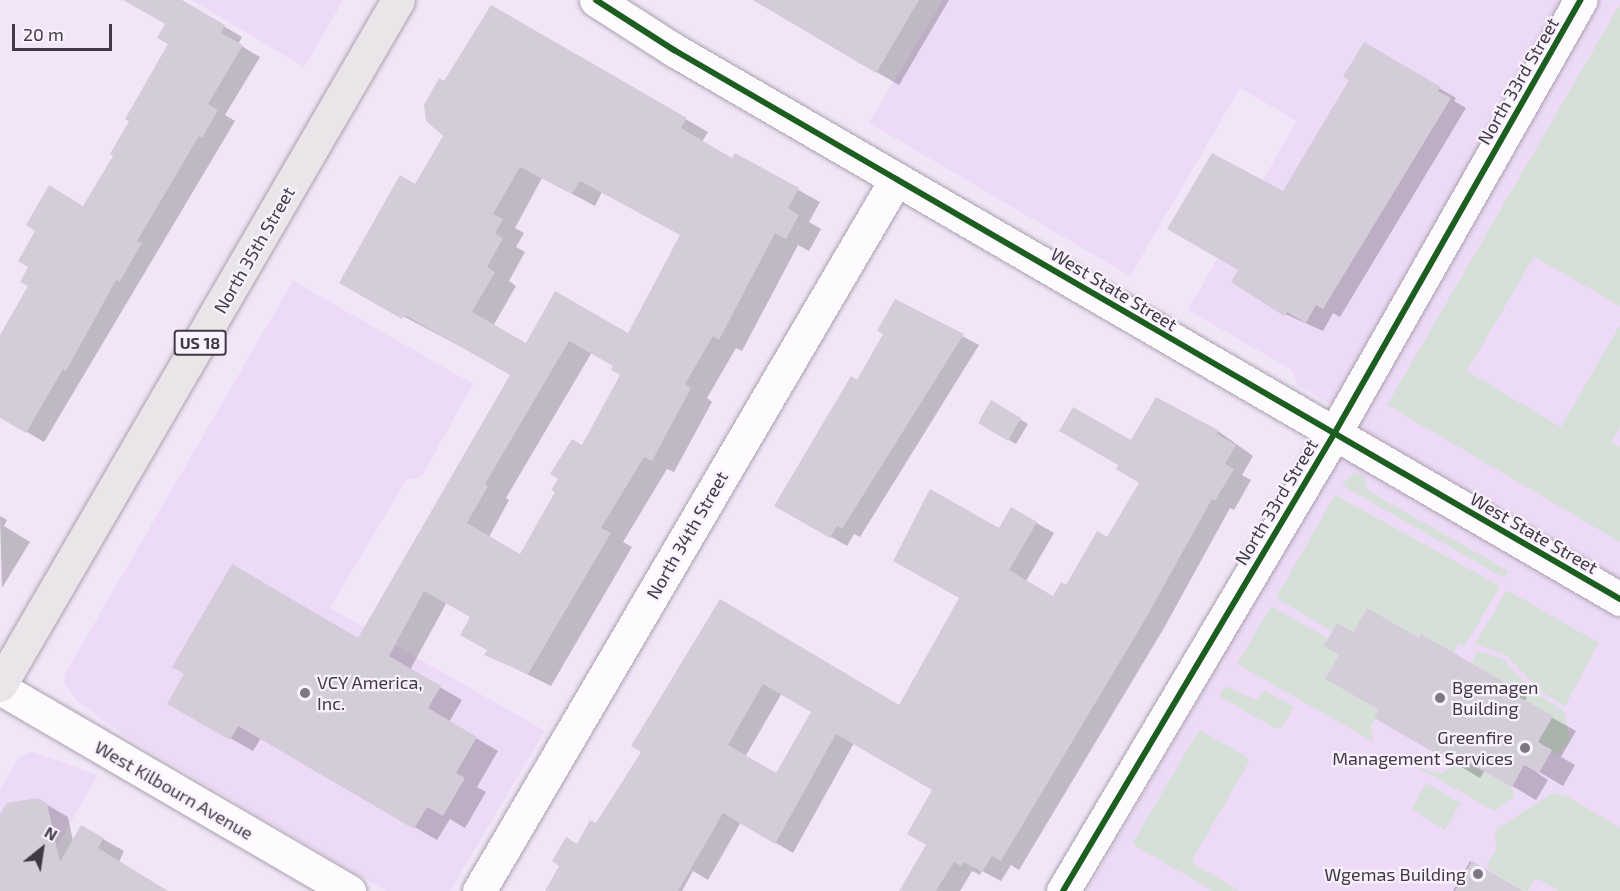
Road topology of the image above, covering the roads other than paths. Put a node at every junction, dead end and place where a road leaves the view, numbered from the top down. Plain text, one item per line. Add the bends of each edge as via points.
1 (398, 0) edge
2 (596, 0) edge
3 (1581, 0) edge
4 (896, 179) junction
5 (1334, 434) junction
6 (1620, 599) edge
7 (0, 686) edge
8 (349, 891) edge
9 (479, 891) edge
10 (1063, 891) edge

1 - 7 main road, North 35th Street / US 18
2 - 4 street, West State Street
3 - 5 street, North 33rd Street
4 - 5 street, West State Street
4 - 9 street, North 34th Street
5 - 6 street, West State Street
5 - 10 street, North 33rd Street
7 - 8 street, West Kilbourn Avenue

